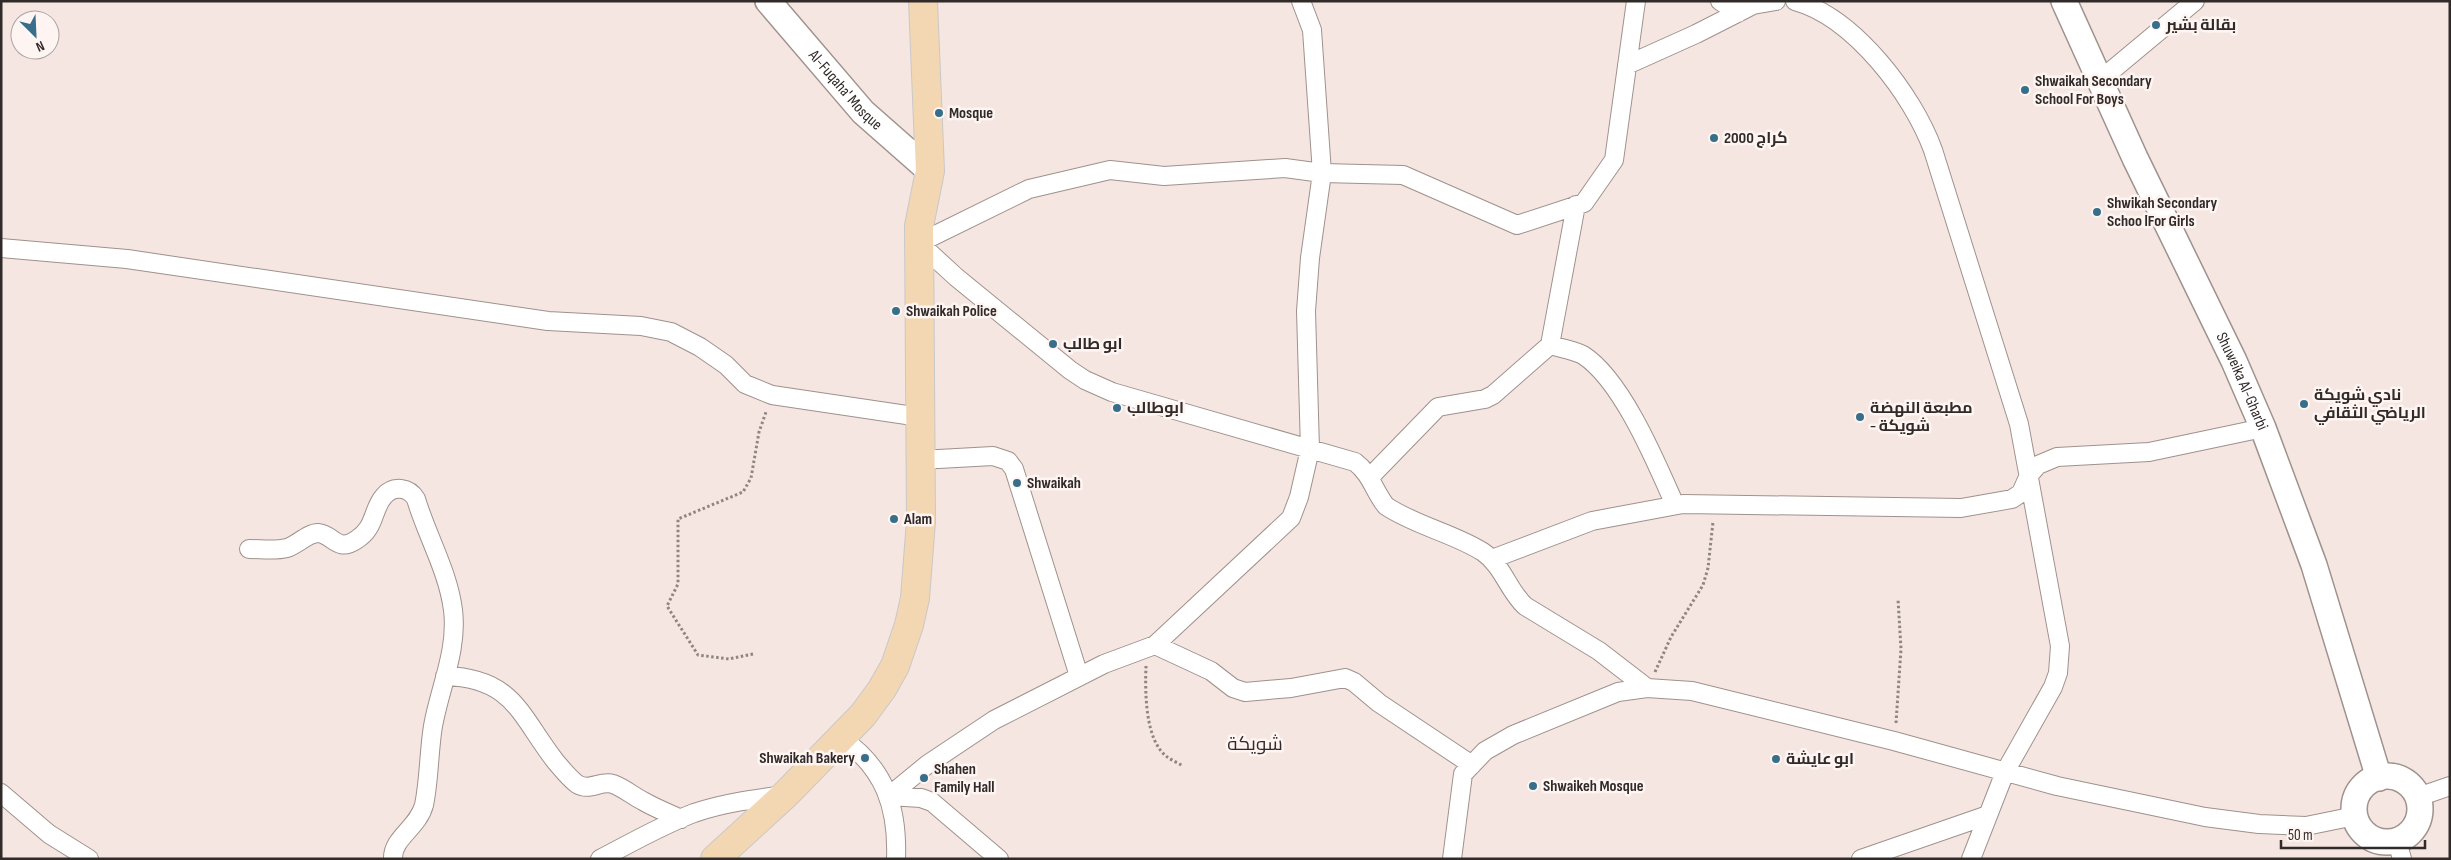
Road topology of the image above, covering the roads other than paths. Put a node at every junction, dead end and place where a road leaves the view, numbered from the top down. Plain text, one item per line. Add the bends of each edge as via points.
1 (768, 1) edge
2 (923, 1) edge
3 (1301, 1) edge
4 (1720, 1) edge
5 (1776, 1) edge
6 (1795, 1) edge
7 (2064, 1) edge
8 (2195, 1) edge
9 (1637, 2) edge
10 (1738, 13) junction
11 (1627, 65) junction
12 (2099, 81) junction
13 (930, 171) junction
14 (1322, 174) junction
15 (1576, 205) junction
16 (919, 243) junction
17 (1, 248) edge
18 (1550, 345) junction
19 (920, 417) junction
20 (2263, 428) junction
21 (1310, 449) junction
22 (920, 460) junction
23 (2029, 475) junction
24 (1370, 477) junction
25 (1675, 505) junction
26 (249, 549) dead end
27 (1492, 559) junction
28 (1150, 646) junction
29 (445, 676) junction
30 (1078, 676) junction
31 (1647, 688) junction
32 (841, 738) junction
33 (1472, 765) junction
34 (2005, 772) junction
35 (2379, 778) junction
36 (2450, 786) edge
37 (1, 793) edge
38 (785, 795) junction
39 (889, 796) junction
40 (2418, 797) junction
41 (1988, 815) junction
42 (2355, 816) junction
43 (681, 819) junction
44 (2400, 850) edge
45 (89, 859) edge
46 (393, 859) edge
47 (600, 859) edge
48 (715, 859) edge
49 (896, 859) edge
50 (1000, 859) edge
51 (1452, 859) edge
52 (1861, 859) edge
53 (1971, 859) edge

1 - 13 street, Al-Fuqaha' Mosque via 863,112
2 - 13 main road
3 - 14 street via 1312,30
4 - 10 street
5 - 10 street via 1753,5
6 - 23 street via 1822,12 1846,30 1894,79 1919,117 1933,150 2019,424
7 - 12 street, Shuweika Al-Gharbi
8 - 12 street
9 - 11 street
10 - 11 street
11 - 15 street via 1614,160 1584,203
12 - 20 street, Shuweika Al-Gharbi via 2204,295
13 - 16 main road via 919,226
14 - 15 street via 1403,175 1517,225
14 - 16 street via 1285,168 1164,176 1110,170 1029,189
14 - 21 street via 1306,311
15 - 18 street
16 - 19 main road
16 - 21 street via 956,277 1085,380 1112,392 1193,417
17 - 19 street via 127,260 489,314 642,326 671,332 700,347 726,365 745,384 772,394
18 - 24 street via 1493,395 1438,407
18 - 25 street via 1581,354 1605,374 1655,459
19 - 22 main road
20 - 23 street via 2149,452 2058,457 2038,465
20 - 35 street, Shuweika Al-Gharbi via 2314,565
21 - 24 street via 1356,462
21 - 28 street via 1291,518
22 - 30 street via 992,456 1001,457 1011,465
22 - 32 main road via 921,521 916,587 905,640 882,689 864,715
23 - 25 street via 2021,493 2012,499 1960,508
23 - 34 street via 2060,659 2049,696
24 - 27 street via 1378,497 1394,512
25 - 27 street via 1592,521
26 - 29 street via 284,549 316,533 337,544 349,544 371,524 385,494 396,488 410,492 416,499 450,593 454,630
27 - 31 street via 1525,606 1600,651
28 - 30 street
28 - 33 street via 1211,671 1233,688 1245,692 1346,678 1379,704
29 - 43 street via 488,684 512,700 546,749 579,785 614,784
29 - 46 street via 431,740 424,804 415,825 395,846
30 - 39 street via 985,725 928,764
31 - 33 street via 1618,692 1513,735 1485,751
31 - 34 street via 1692,691
32 - 38 main road
32 - 39 street via 874,769
33 - 51 street via 1463,774
34 - 41 street
34 - 42 street via 2057,786 2223,819 2306,826
35 - 40 street via 2393,777 2404,781
35 - 42 street via 2363,788 2355,804
36 - 40 street
37 - 45 street via 49,834
38 - 43 street via 721,805
38 - 48 main road
39 - 49 street via 896,830
39 - 50 street via 932,802
40 - 44 street via 2421,810 2416,827
41 - 52 street
41 - 53 street
42 - 44 street via 2359,826 2375,840
43 - 47 street

